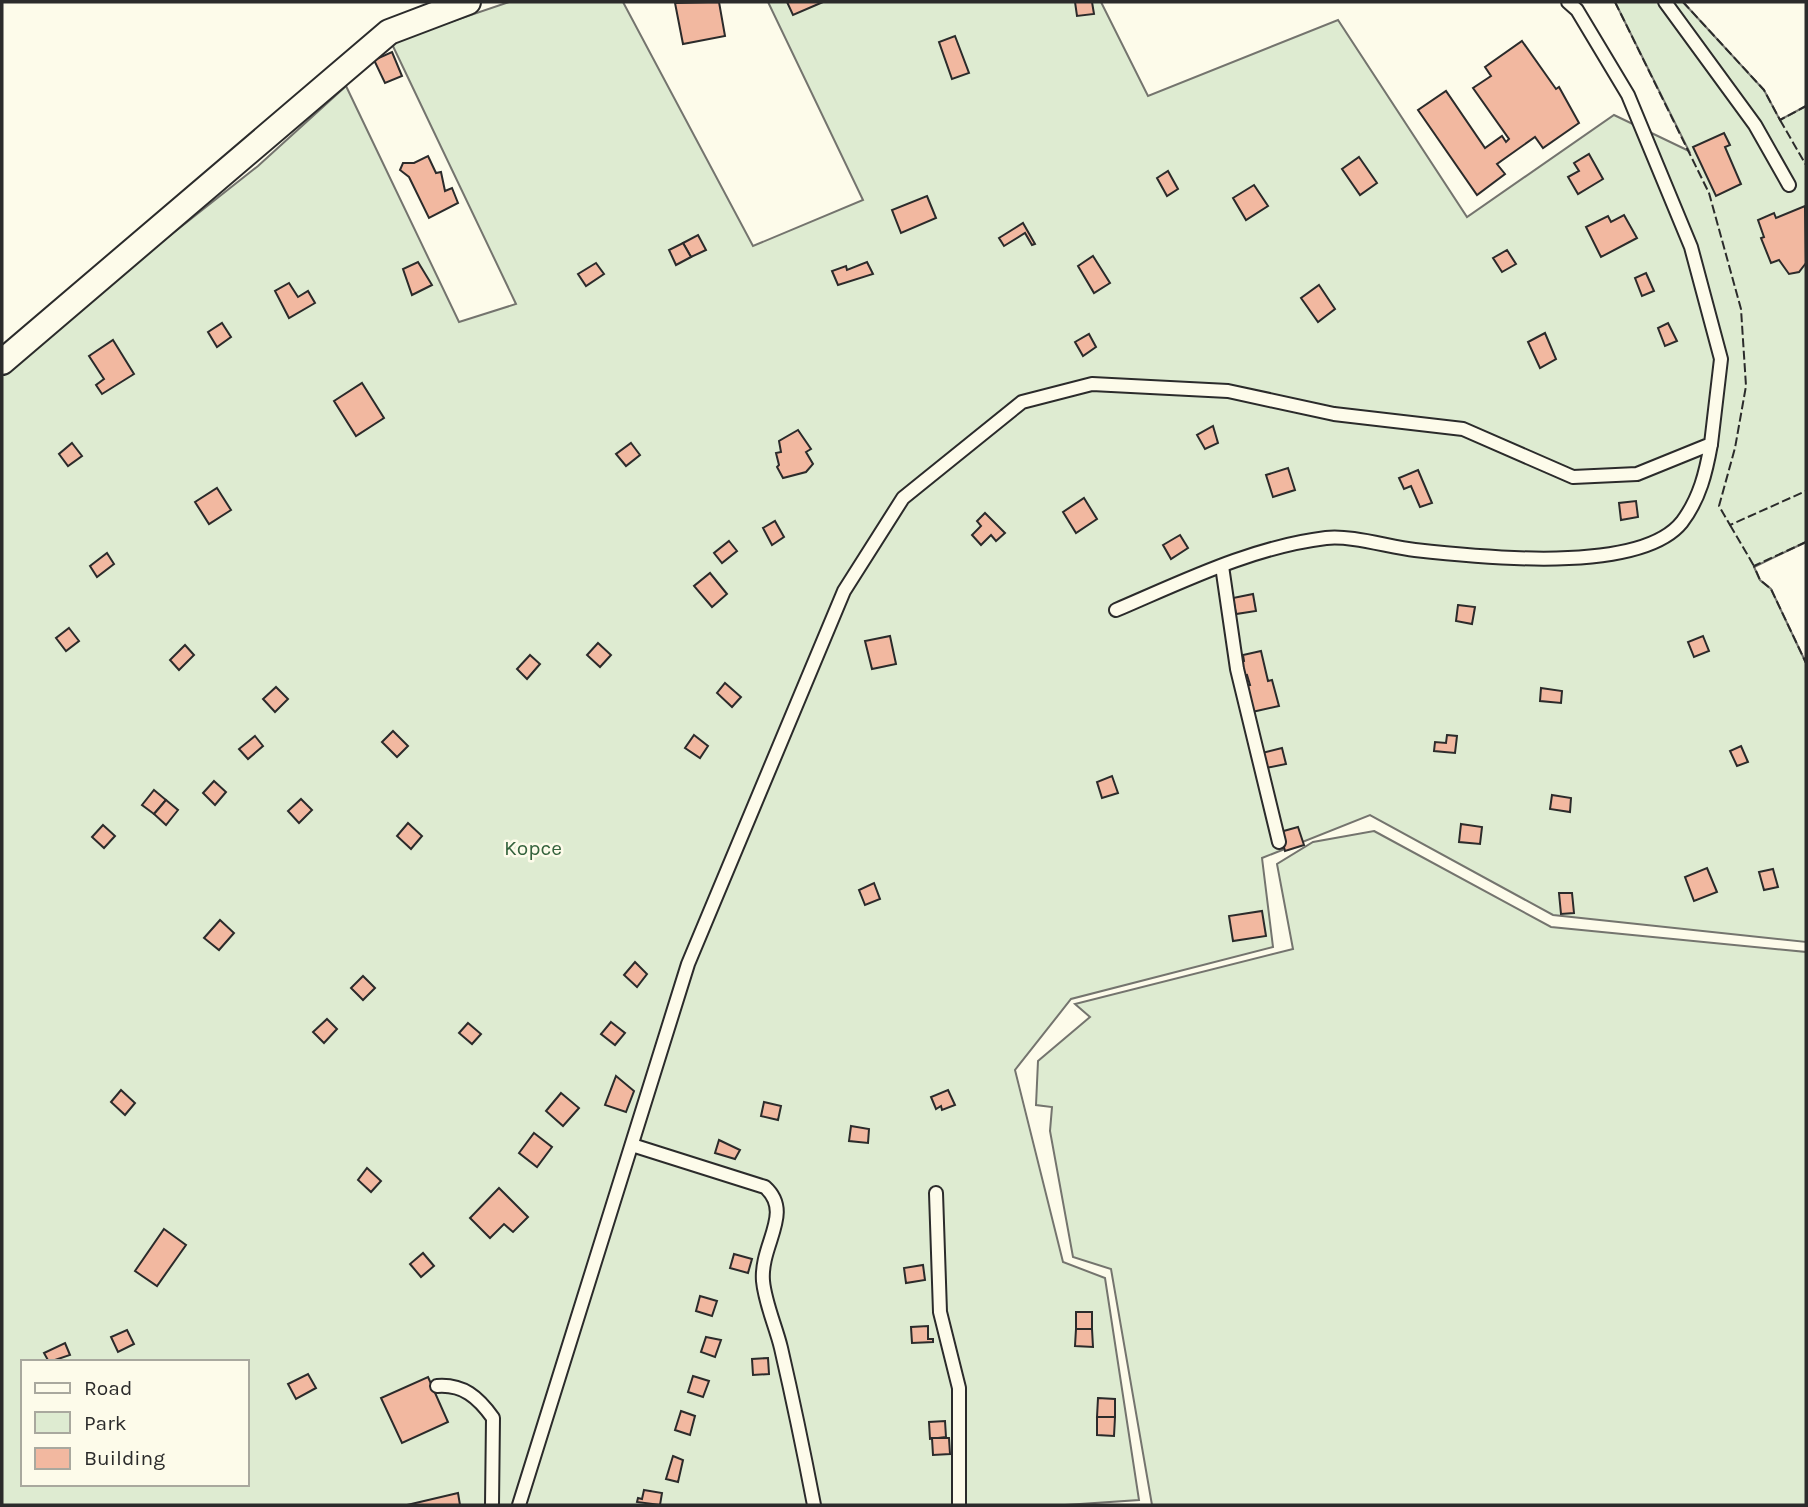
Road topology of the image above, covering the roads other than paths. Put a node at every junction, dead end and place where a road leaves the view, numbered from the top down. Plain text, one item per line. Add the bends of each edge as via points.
1 (468, 2) edge
2 (1568, 2) edge
3 (1665, 2) edge
4 (1789, 185) dead end
5 (2, 362) edge
6 (1711, 443) junction
7 (1222, 566) junction
8 (1116, 610) dead end
9 (1279, 842) dead end
10 (632, 1145) junction
11 (936, 1193) dead end
12 (437, 1386) dead end
13 (492, 1505) edge
14 (519, 1505) edge
15 (814, 1505) edge
16 (958, 1505) edge

1 - 5 street via 389,32
2 - 6 lane via 1628,95 1691,247 1721,359
3 - 4 lane via 1755,125
6 - 7 lane via 1703,486 1681,523 1653,544 1626,552 1557,559 1417,550 1329,538 1250,554
6 - 10 lane via 1637,474 1573,477 1463,429 1334,414 1228,391 1093,384 1021,402 903,498 844,591 688,964
7 - 8 lane
7 - 9 lane via 1237,669
10 - 14 lane
10 - 15 lane via 765,1187 776,1197 779,1212 766,1249 763,1283 798,1418
11 - 16 lane via 940,1312 960,1388
12 - 13 lane via 454,1385 470,1393 493,1418

